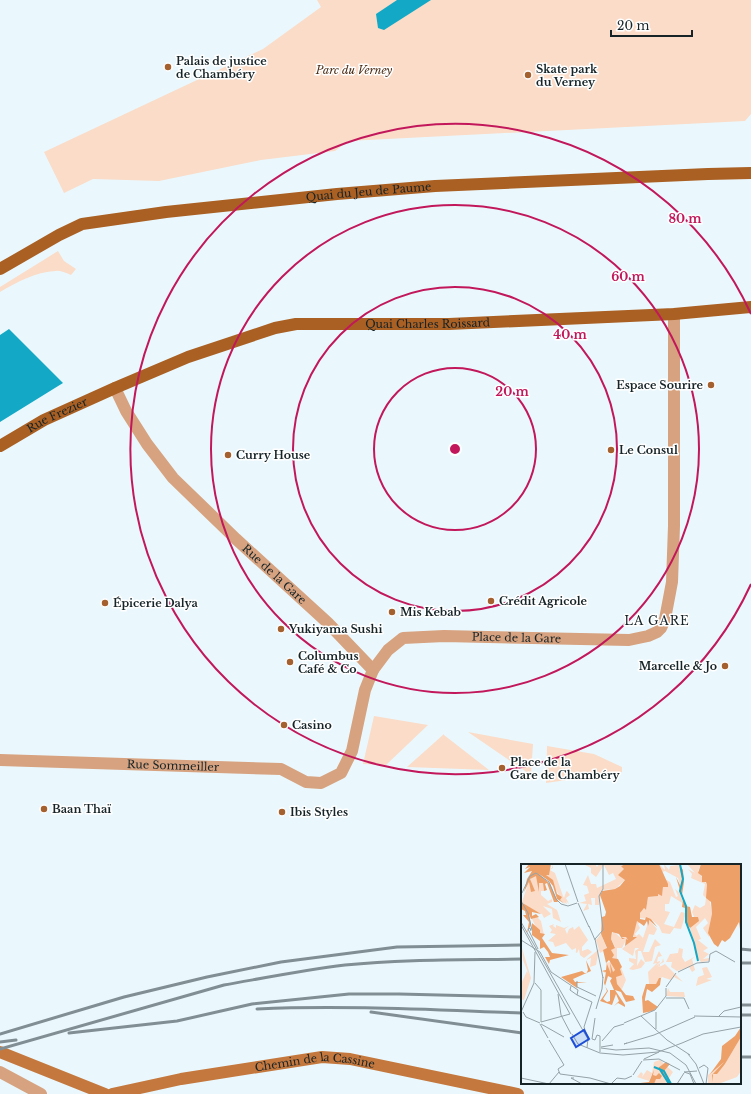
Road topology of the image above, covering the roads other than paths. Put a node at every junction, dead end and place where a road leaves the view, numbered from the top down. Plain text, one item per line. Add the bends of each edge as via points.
1 (751, 173) edge
2 (0, 269) edge
3 (751, 307) edge
4 (674, 314) junction
5 (115, 388) junction
6 (0, 446) edge
7 (373, 670) junction
8 (0, 760) edge
9 (0, 1052) edge
10 (0, 1072) edge
11 (41, 1094) edge
12 (105, 1094) edge
13 (112, 1094) edge
14 (518, 1094) edge

1 - 2 main road, Quai du Jeu de Paume via 435,186 166,212 75,226
3 - 4 main road, Quai Charles Roissard
4 - 5 main road, Quai Charles Roissard via 449,324 296,324 275,328 188,357
4 - 7 street, Place de la Gare via 674,534 672,582 661,628 648,636 629,640 444,636 403,638 388,650
5 - 6 main road, Rue Frezier via 44,420
5 - 7 street, Rue de la Gare via 147,444 173,478 328,623
7 - 8 street, Rue Sommeiller via 365,690 352,751 341,773 321,783 306,782 281,769
9 - 12 main road
10 - 11 street
13 - 14 main road, Chemin de la Cassine via 181,1079 322,1057 350,1059

